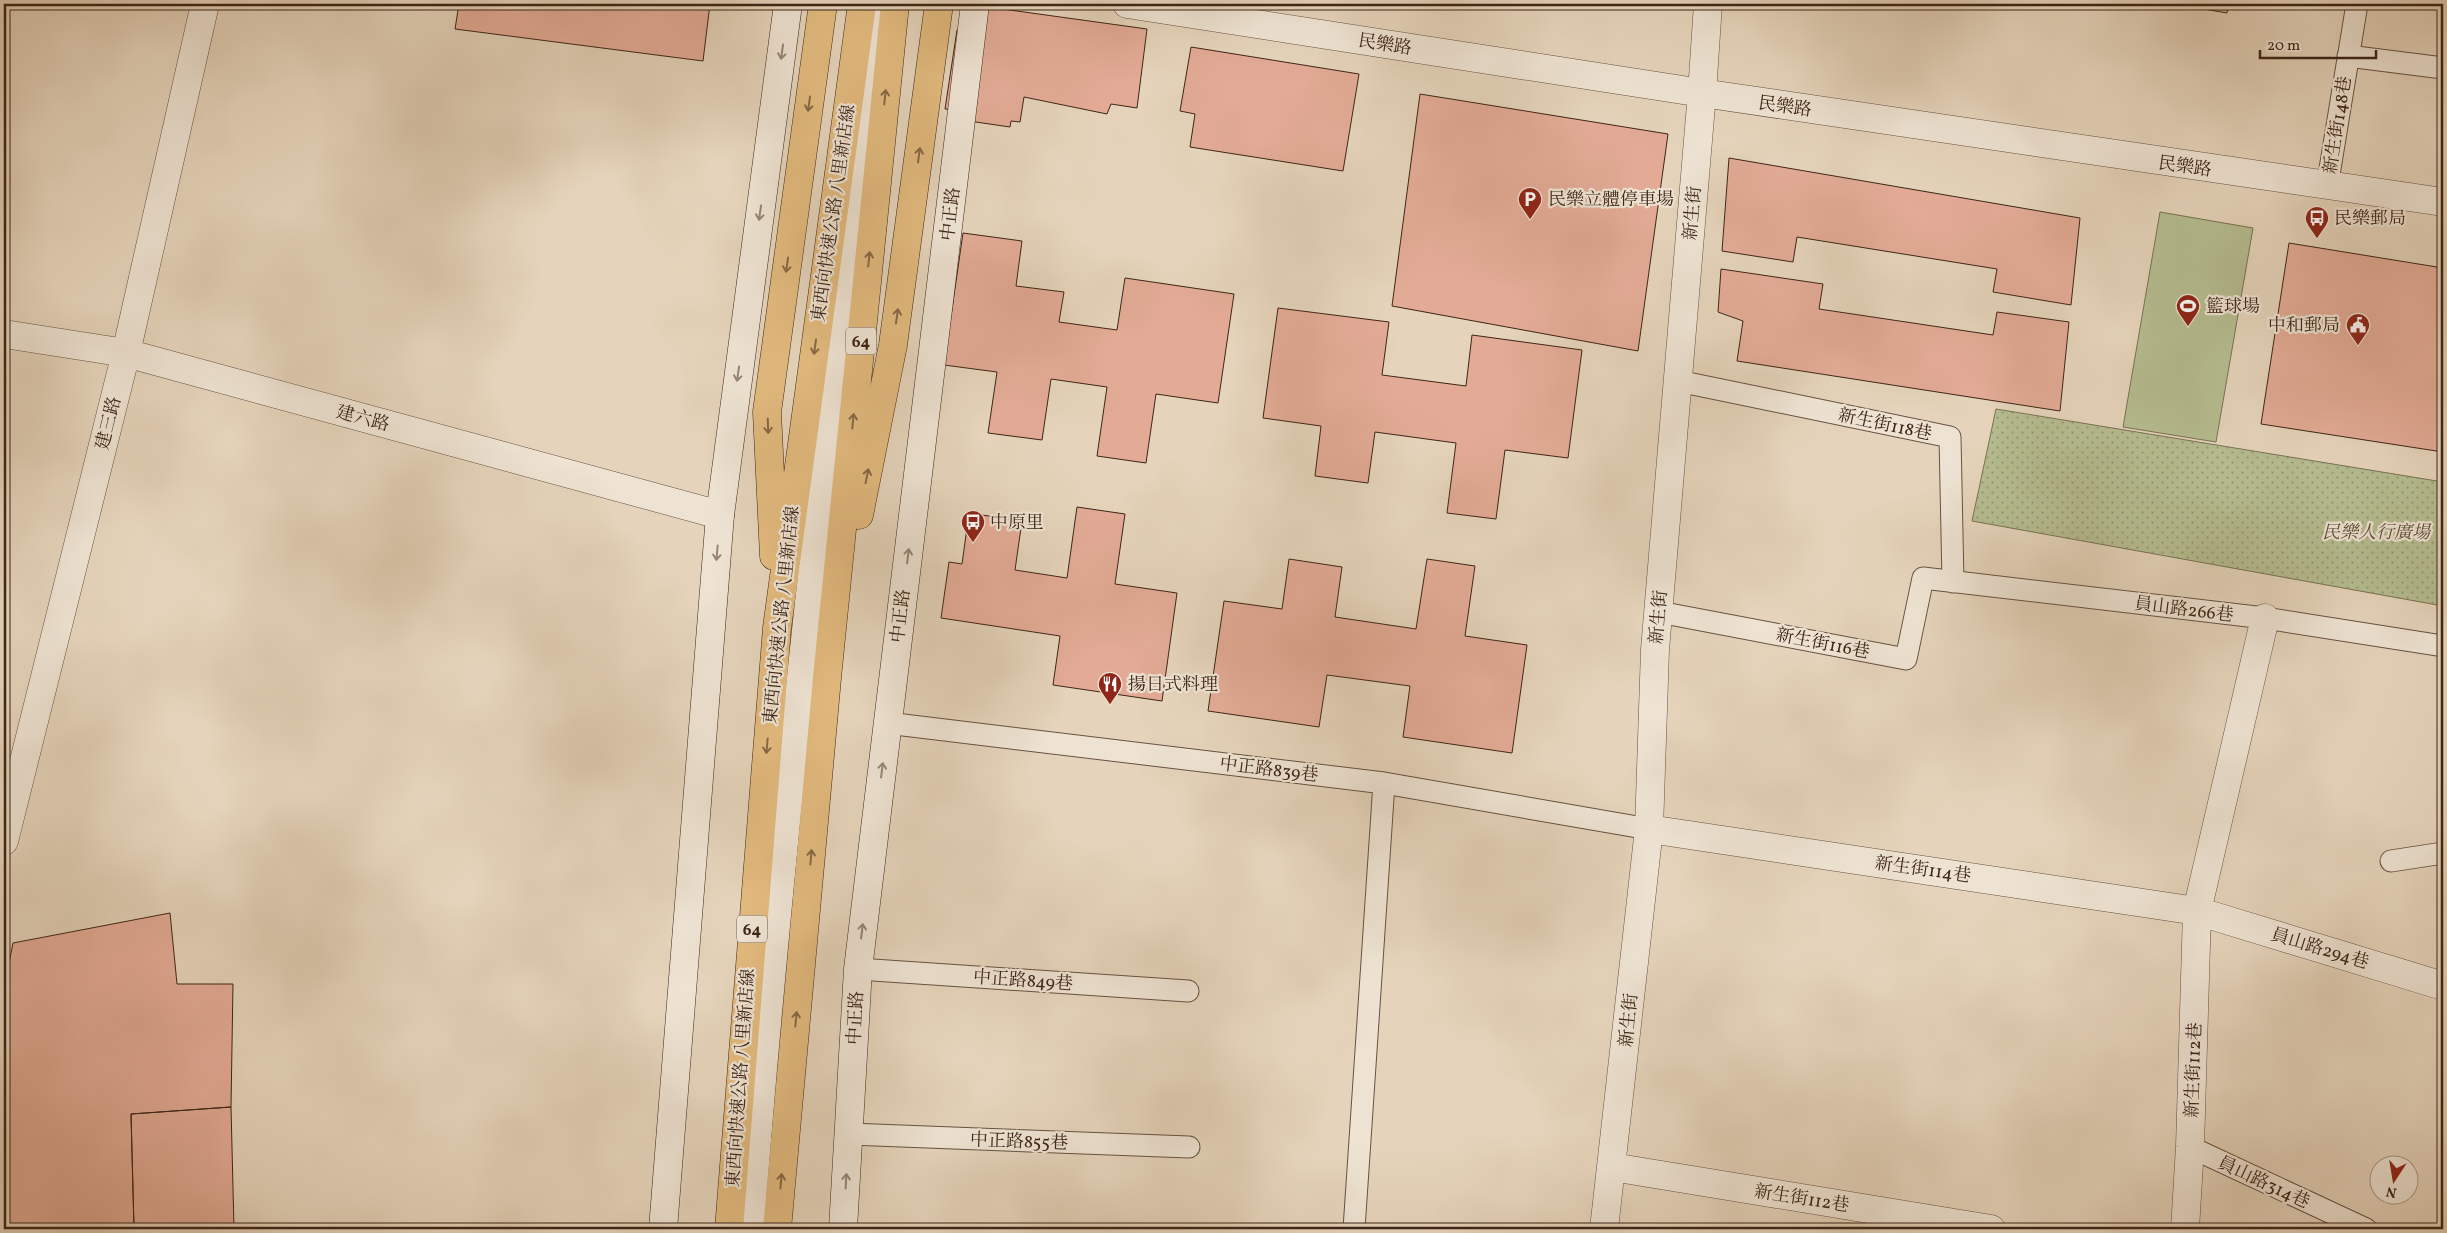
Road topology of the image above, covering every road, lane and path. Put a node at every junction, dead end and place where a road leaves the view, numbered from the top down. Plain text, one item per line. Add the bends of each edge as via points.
1 (205, 4) edge
2 (788, 4) edge
3 (823, 4) edge
4 (862, 4) edge
5 (877, 4) edge
6 (895, 4) edge
7 (939, 4) edge
8 (975, 4) edge
9 (1708, 4) edge
10 (2357, 4) edge
11 (1138, 5) edge
12 (2348, 56) junction
13 (2443, 68) edge
14 (1702, 93) junction
15 (2327, 187) junction
16 (2443, 202) edge
17 (4, 334) edge
18 (126, 353) junction
19 (1678, 381) junction
20 (720, 515) junction
21 (1923, 578) joint
22 (1953, 582) junction
23 (1659, 612) junction
24 (2265, 618) junction
25 (777, 628) junction
26 (2443, 646) edge
27 (827, 678) junction
28 (887, 723) junction
29 (1384, 783) junction
30 (1649, 829) junction
31 (4, 841) edge
32 (2443, 853) edge
33 (2391, 861) dead end
34 (2197, 911) junction
35 (858, 969) junction
36 (2443, 986) edge
37 (1188, 991) dead end
38 (849, 1134) junction
39 (1189, 1147) dead end
40 (2190, 1147) junction
41 (1612, 1167) junction
42 (663, 1229) edge
43 (729, 1229) edge
44 (750, 1229) edge
45 (777, 1229) edge
46 (843, 1229) edge
47 (1354, 1229) edge
48 (1604, 1229) edge
49 (1991, 1229) edge
50 (2185, 1229) edge
51 (2366, 1229) edge

1 - 18 street, 建三路
2 -> 20 street
3 -> 25 highway via 767,412
4 -> 25 highway, 東西向快速公路 八里新店線 / 64
5 - 44 street via 809,599 766,1021
27 -> 6 highway, 東西向快速公路 八里新店線 / 64
27 -> 7 highway via 893,345
28 -> 8 street, 中正路
9 - 14 street, 新生街
10 - 12 lane, 新生街148巷
11 - 14 street, 民樂路
12 - 13 lane
12 - 15 lane, 新生街148巷
14 - 15 street, 民樂路
14 - 19 street, 新生街
15 - 16 street, 民樂路
17 - 18 street, 建六路
18 - 20 street, 建六路
18 - 31 street, 建三路
19 - 22 lane, 新生街118巷 via 1950,437
19 - 23 street, 新生街
20 -> 42 street
21 - 22 lane, 員山路266巷
21 - 23 lane, 新生街116巷 via 1906,659
22 - 24 lane, 員山路266巷
23 - 30 street, 新生街
24 - 26 lane, 員山路266巷
24 - 34 street, 新生街112巷
25 -> 43 highway, 東西向快速公路 八里新店線 / 64
45 -> 27 highway, 東西向快速公路 八里新店線 / 64
28 - 29 lane, 中正路839巷
35 -> 28 street, 中正路
29 - 30 lane, 中正路839巷
29 - 47 lane
30 - 34 street, 新生街114巷
30 - 41 street, 新生街
32 - 33 lane
34 - 36 street, 員山路294巷
34 - 40 street, 新生街112巷
35 - 37 lane, 中正路849巷
35 - 38 street, 中正路
38 - 39 lane, 中正路855巷
46 -> 38 street, 中正路
40 - 50 street, 新生街112巷
40 - 51 lane, 員山路314巷
41 - 48 street, 新生街
41 - 49 street, 新生街112巷

